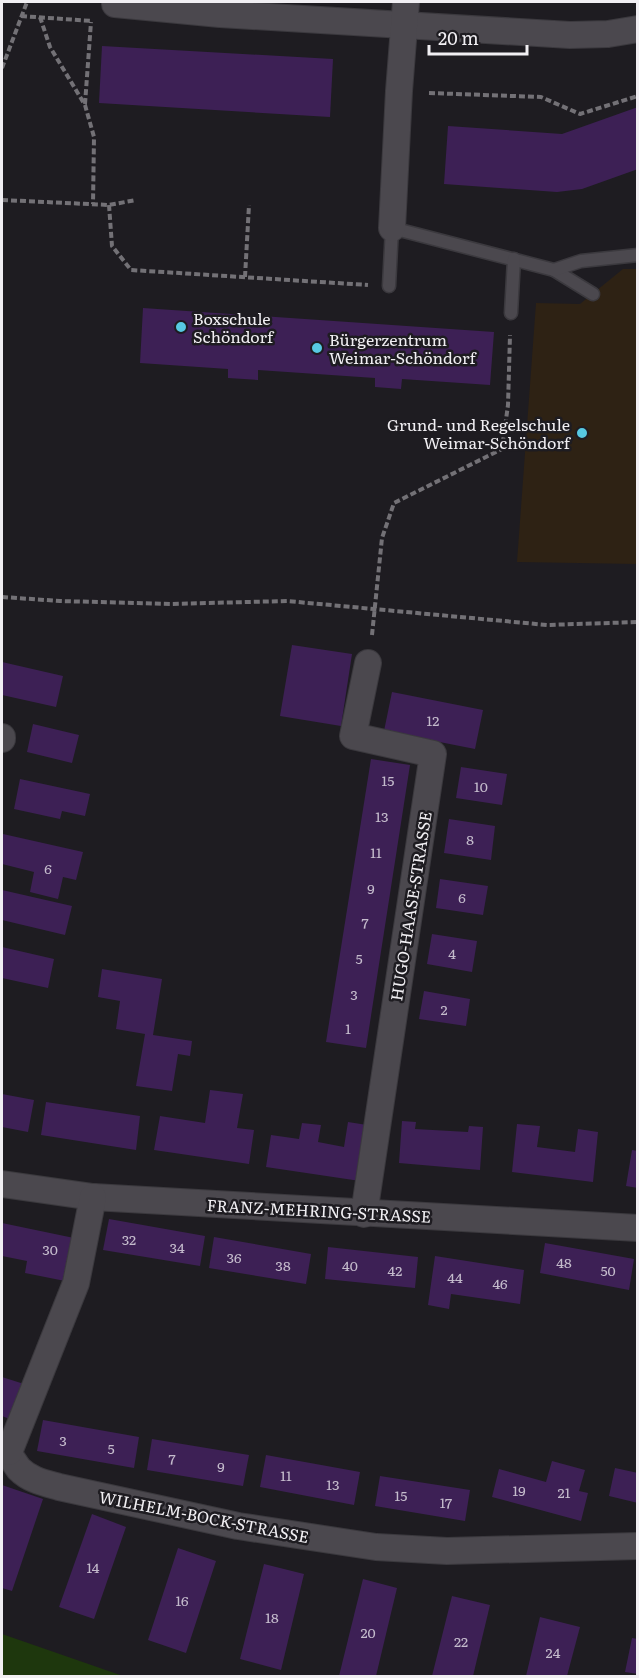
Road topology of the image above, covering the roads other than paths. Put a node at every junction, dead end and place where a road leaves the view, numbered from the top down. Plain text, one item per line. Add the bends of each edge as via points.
1 (115, 4) road end
2 (405, 14) edge
3 (638, 30) edge
4 (392, 228) junction
5 (638, 255) edge
6 (514, 260) junction
7 (554, 270) junction
8 (389, 286) road end
9 (594, 294) dead end
10 (511, 313) road end
11 (368, 663) dead end
12 (2, 1184) edge
13 (93, 1197) junction
14 (364, 1214) junction
15 (638, 1228) edge
16 (5, 1449) edge
17 (638, 1546) edge

1 - 2 street via 220,14
2 - 3 street via 570,35
2 - 4 street
4 - 6 lane
4 - 8 lane
5 - 7 lane via 581,261
6 - 7 lane
6 - 10 lane
7 - 9 lane
11 - 14 street, HUGO-HAASE-STRASSE via 353,736 433,754
12 - 13 street, FRANZ-MEHRING-STRASSE
13 - 14 street, FRANZ-MEHRING-STRASSE
13 - 16 street via 76,1283
14 - 15 street, FRANZ-MEHRING-STRASSE
16 - 17 street, WILHELM-BOCK-STRASSE via 20,1469 35,1480 238,1526 376,1547 447,1551

